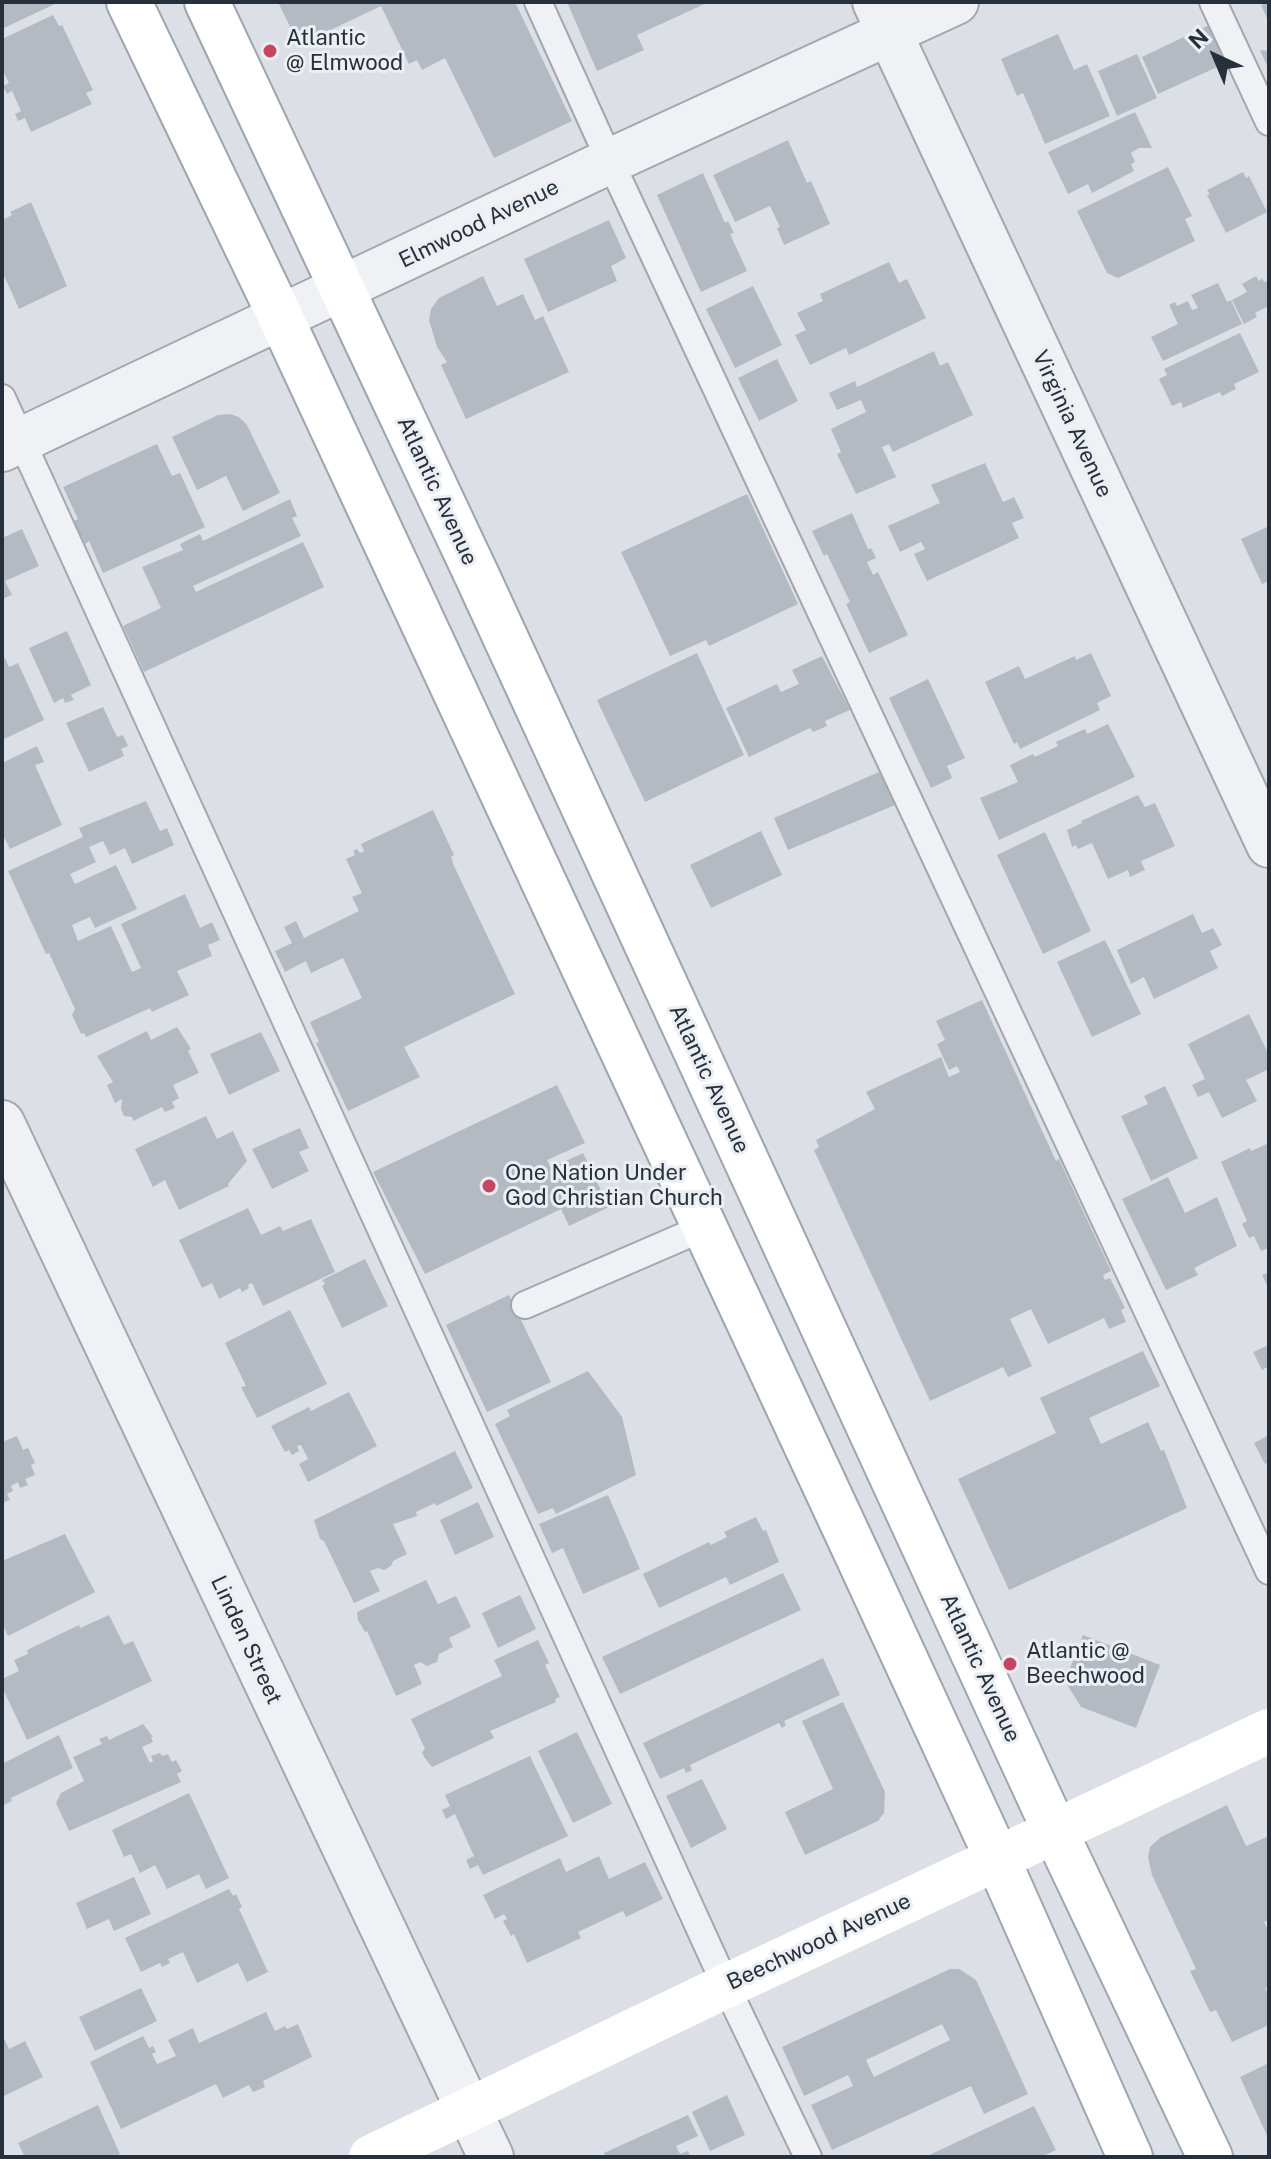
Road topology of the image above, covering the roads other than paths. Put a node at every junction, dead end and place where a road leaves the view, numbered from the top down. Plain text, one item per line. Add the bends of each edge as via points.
1 (129, 2) edge
2 (207, 2) edge
3 (538, 2) edge
4 (956, 2) edge
5 (1213, 2) edge
6 (882, 18) edge
7 (1269, 122) edge
8 (610, 161) junction
9 (343, 289) junction
10 (281, 318) junction
11 (2, 398) edge
12 (12, 444) edge
13 (1269, 845) edge
14 (2, 1123) edge
15 (703, 1228) junction
16 (525, 1305) dead end
17 (1269, 1571) edge
18 (1269, 1731) edge
19 (1055, 1831) junction
20 (997, 1858) junction
21 (726, 1986) junction
22 (468, 2111) junction
23 (371, 2157) edge
24 (491, 2157) edge
25 (808, 2157) edge
26 (1130, 2157) edge
27 (1210, 2157) edge

1 - 10 main road
2 - 9 main road, Atlantic Avenue
3 - 8 lane
4 - 6 street, Elmwood Avenue
5 - 7 lane
6 - 8 street, Elmwood Avenue
6 - 13 street, Virginia Avenue
8 - 9 street, Elmwood Avenue
8 - 17 lane
9 - 10 street, Elmwood Avenue
9 - 19 main road, Atlantic Avenue
10 - 12 street, Elmwood Avenue
10 - 15 main road
11 - 12 lane
12 - 21 lane
14 - 22 street, Linden Street
15 - 16 lane
15 - 20 main road
18 - 19 main road, Beechwood Avenue
19 - 20 main road, Beechwood Avenue
19 - 27 main road, Atlantic Avenue
20 - 21 main road, Beechwood Avenue
20 - 26 main road
21 - 22 main road, Beechwood Avenue
21 - 25 lane
22 - 23 main road, Beechwood Avenue
22 - 24 street, Linden Street

